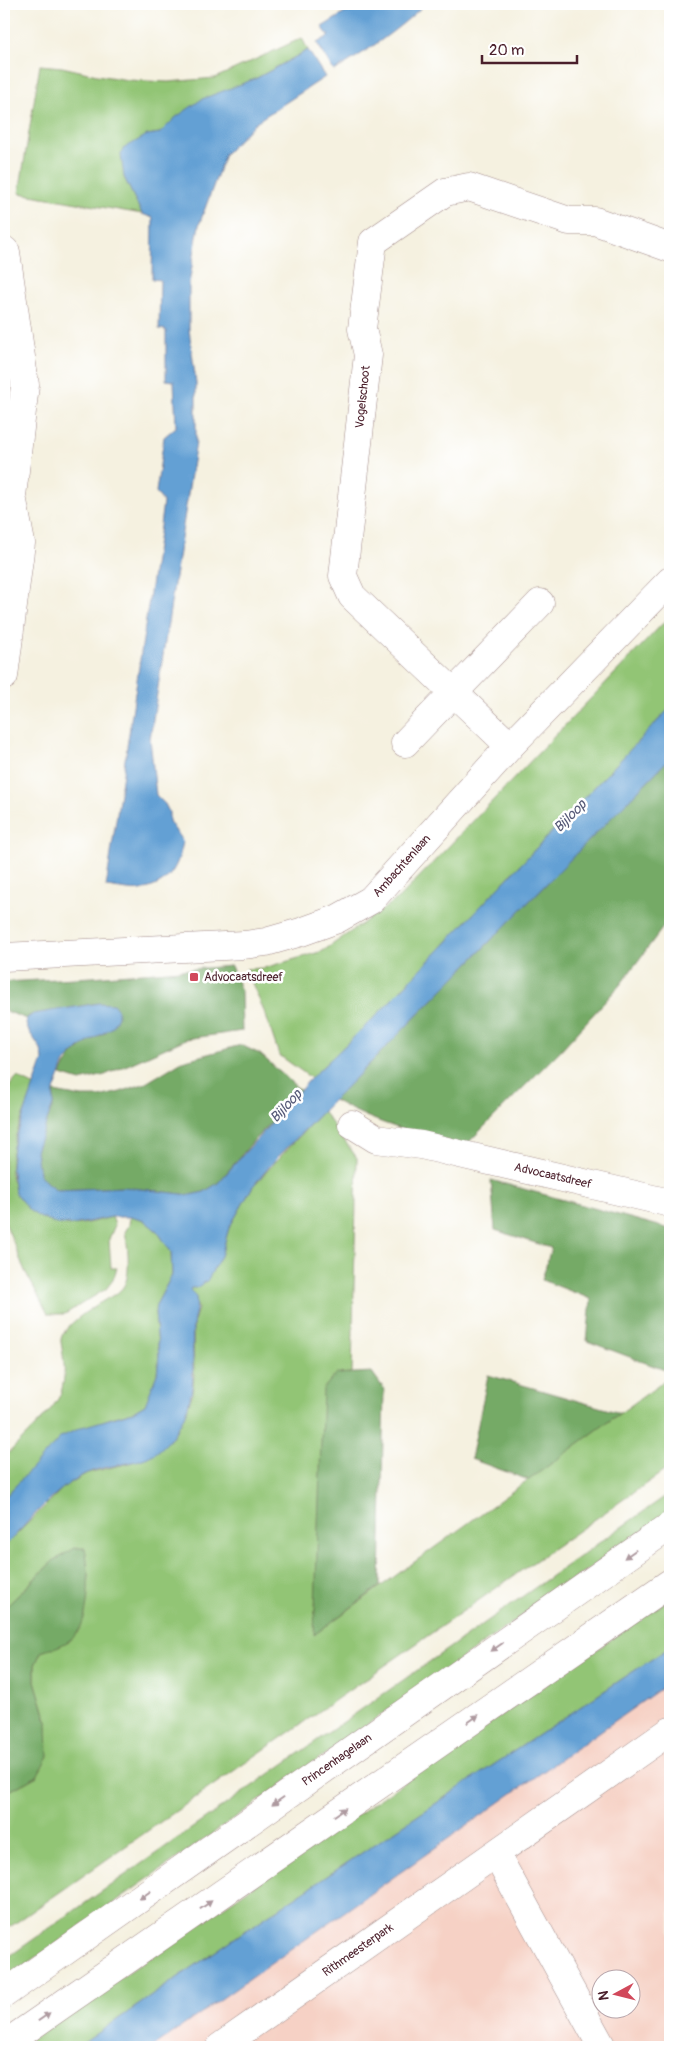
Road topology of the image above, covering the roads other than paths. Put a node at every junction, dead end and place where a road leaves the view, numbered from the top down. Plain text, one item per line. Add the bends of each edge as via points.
1 (670, 248) edge
2 (4, 250) edge
3 (12, 542) edge
4 (670, 580) edge
5 (540, 603) dead end
6 (4, 676) edge
7 (454, 693) junction
8 (405, 743) dead end
9 (510, 746) junction
10 (4, 956) edge
11 (352, 1124) dead end
12 (670, 1203) edge
13 (670, 1526) edge
14 (670, 1583) edge
15 (670, 1731) edge
16 (496, 1854) junction
17 (4, 1994) edge
18 (4, 2045) edge
19 (220, 2047) edge
20 (602, 2047) edge

1 - 7 street, Vogelschoot via 595,221 569,221 469,187 445,192 373,242 362,329 368,355 343,576 352,596
2 - 3 street via 26,385 12,496
3 - 6 street
4 - 9 street, Ambachtenlaan
5 - 7 street
7 - 8 street
7 - 9 street, Vogelschoot
9 - 10 street, Ambachtenlaan via 371,900 337,919 266,942 244,945
11 - 12 street, Advocaatsdreef via 376,1139 421,1145
13 -> 17 street, Princenhagelaan
18 -> 14 street
15 - 16 street, Rithmeesterpark
16 - 19 street, Rithmeesterpark
16 - 20 street

